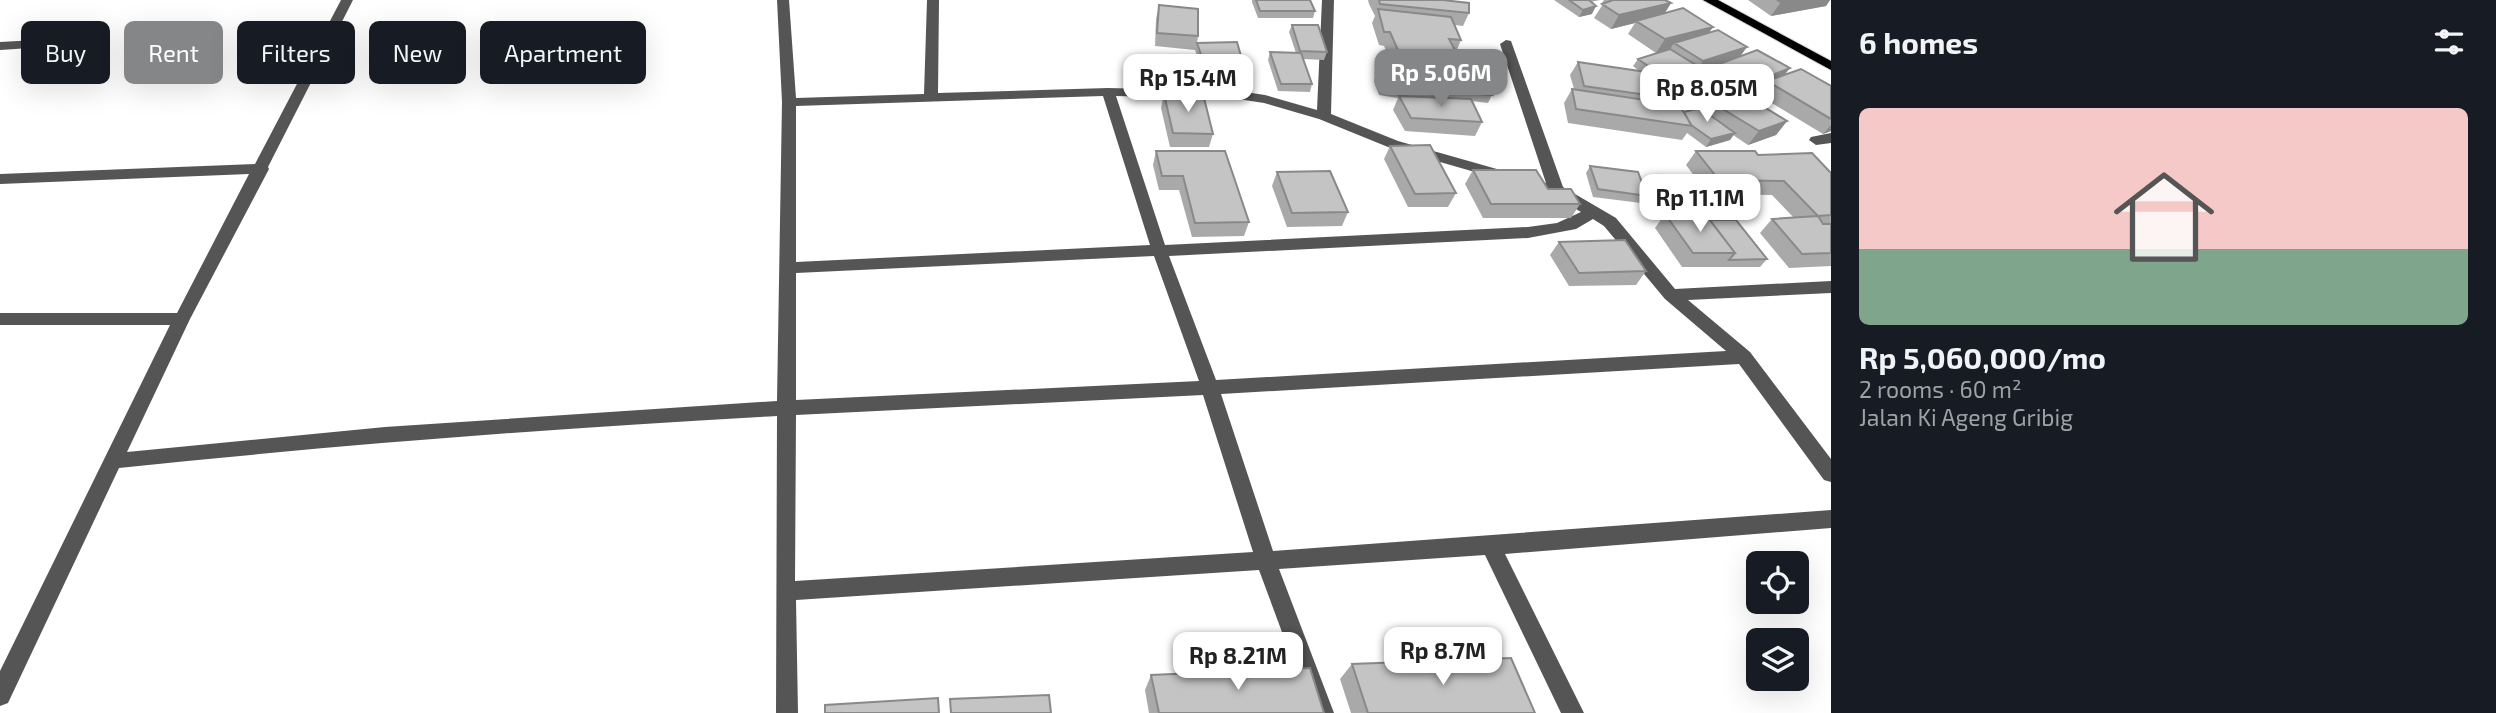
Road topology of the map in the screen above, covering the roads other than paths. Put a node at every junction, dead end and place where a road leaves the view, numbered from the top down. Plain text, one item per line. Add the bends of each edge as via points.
1 (347, 0) edge
2 (783, 0) edge
3 (933, 0) edge
4 (1328, 0) edge
5 (1709, 0) edge
6 (1506, 44) dead end
7 (21, 45) edge
8 (0, 46) edge
9 (1831, 66) edge
10 (1108, 92) junction
11 (931, 96) junction
12 (789, 102) junction
13 (1324, 116) junction
14 (1831, 138) edge
15 (1815, 140) dead end
16 (262, 169) junction
17 (0, 179) edge
18 (1556, 190) junction
19 (1593, 211) junction
20 (1159, 249) junction
21 (787, 268) junction
22 (1831, 287) edge
23 (1671, 295) junction
24 (0, 319) edge
25 (183, 319) junction
26 (1744, 357) junction
27 (1210, 388) junction
28 (786, 407) junction
29 (114, 461) junction
30 (1831, 474) edge
31 (1831, 519) edge
32 (1492, 546) junction
33 (1265, 559) junction
34 (785, 591) junction
35 (0, 695) edge
36 (787, 713) edge
37 (1323, 713) edge
38 (1573, 713) edge

1 - 16 street
2 - 12 street
3 - 11 street
4 - 13 street
5 - 9 main road
6 - 18 street
7 - 8 street
10 - 11 street
10 - 13 street via 1238,95
10 - 20 street
11 - 12 street
12 - 21 street
13 - 18 street via 1393,144
14 - 15 street
16 - 17 street
16 - 25 street
18 - 19 street
19 - 20 street via 1581,222 1529,231
19 - 23 street via 1623,236
20 - 21 street
20 - 27 street
21 - 28 street
22 - 23 street
23 - 26 street
24 - 25 street
25 - 29 street
26 - 27 street
26 - 30 street
27 - 28 street
27 - 33 street
28 - 29 street via 288,441
28 - 34 street
29 - 35 street
31 - 32 street
32 - 33 street
32 - 38 street
33 - 34 street
33 - 37 street
34 - 36 street

